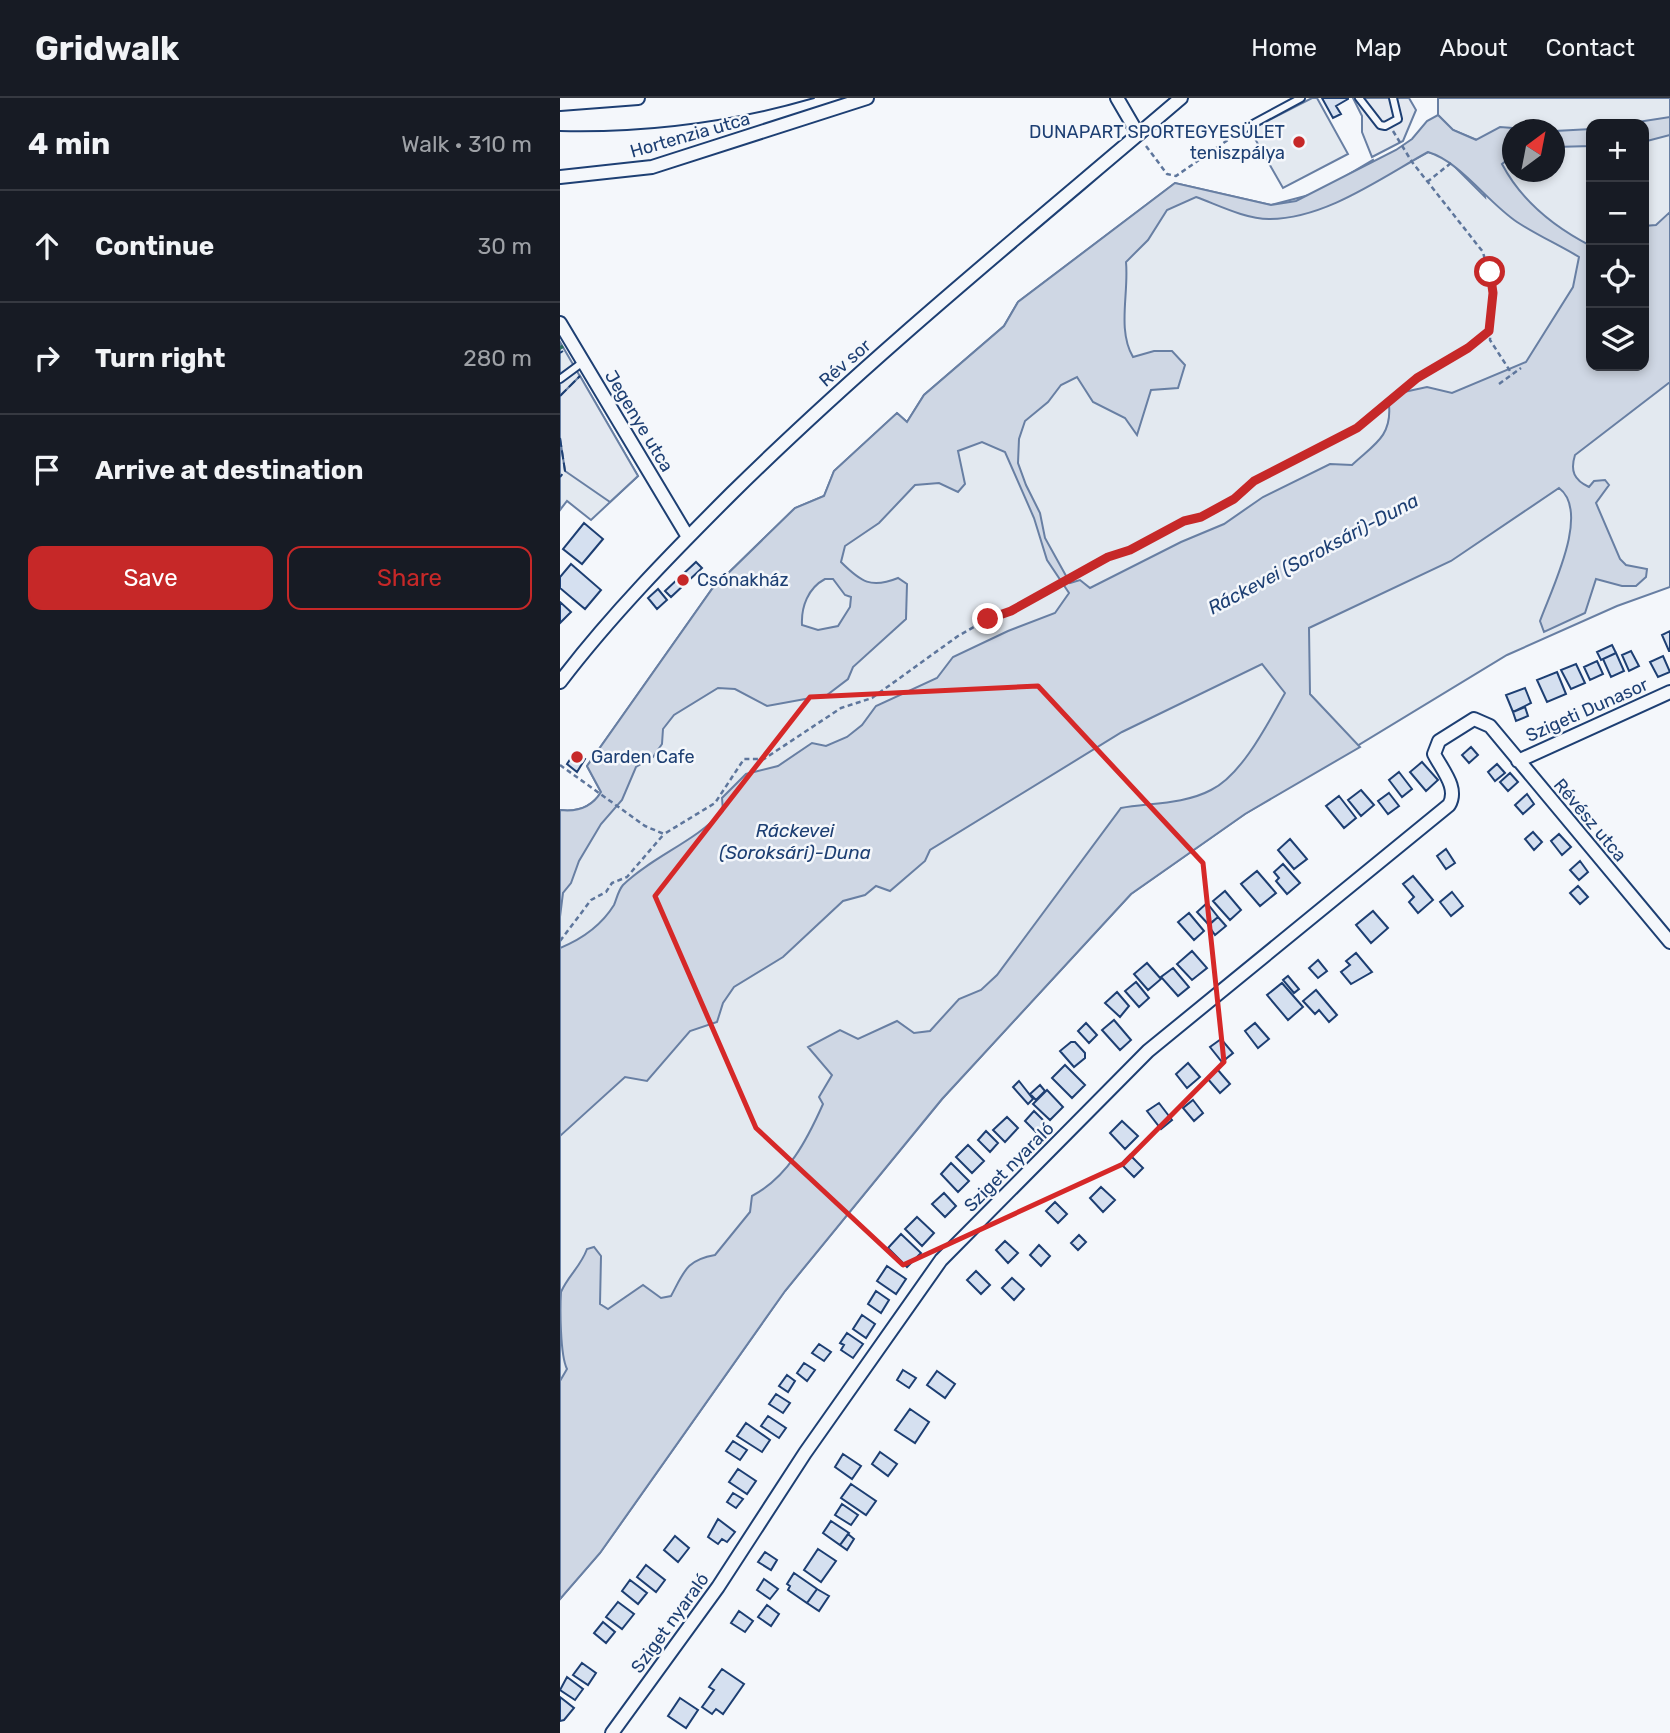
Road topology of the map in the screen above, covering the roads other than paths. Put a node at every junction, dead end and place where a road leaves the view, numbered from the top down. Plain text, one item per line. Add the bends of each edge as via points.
1 (638, 98) edge
2 (867, 98) edge
3 (1117, 98) edge
4 (1181, 98) edge
5 (1301, 98) edge
6 (1359, 98) edge
7 (1393, 98) edge
8 (560, 104) edge
9 (1240, 131) road end
10 (1138, 134) junction
11 (560, 177) edge
12 (560, 323) edge
13 (583, 362) junction
14 (560, 379) edge
15 (688, 537) junction
16 (560, 682) edge
17 (1670, 692) edge
18 (1482, 721) joint
19 (1518, 761) junction
20 (1670, 942) edge
21 (612, 1733) edge

1 - 8 street
2 - 11 street, Hortenzia utca via 652,167
3 - 10 street
4 - 10 street, Rév sor
5 - 9 lane
6 - 7 lane via 1380,125 1398,118
10 - 15 street, Rév sor via 814,412
12 - 13 street, Jegenye utca
13 - 14 lane
13 - 15 street, Jegenye utca
15 - 16 street, Rév sor via 589,643
17 - 19 street, Szigeti Dunasor
18 - 19 street, Révész utca
18 - 21 street, Sziget nyaraló via 1461,725 1439,741 1434,754 1451,783 1449,805 1148,1051 941,1260 805,1453 718,1587
19 - 20 street, Révész utca

